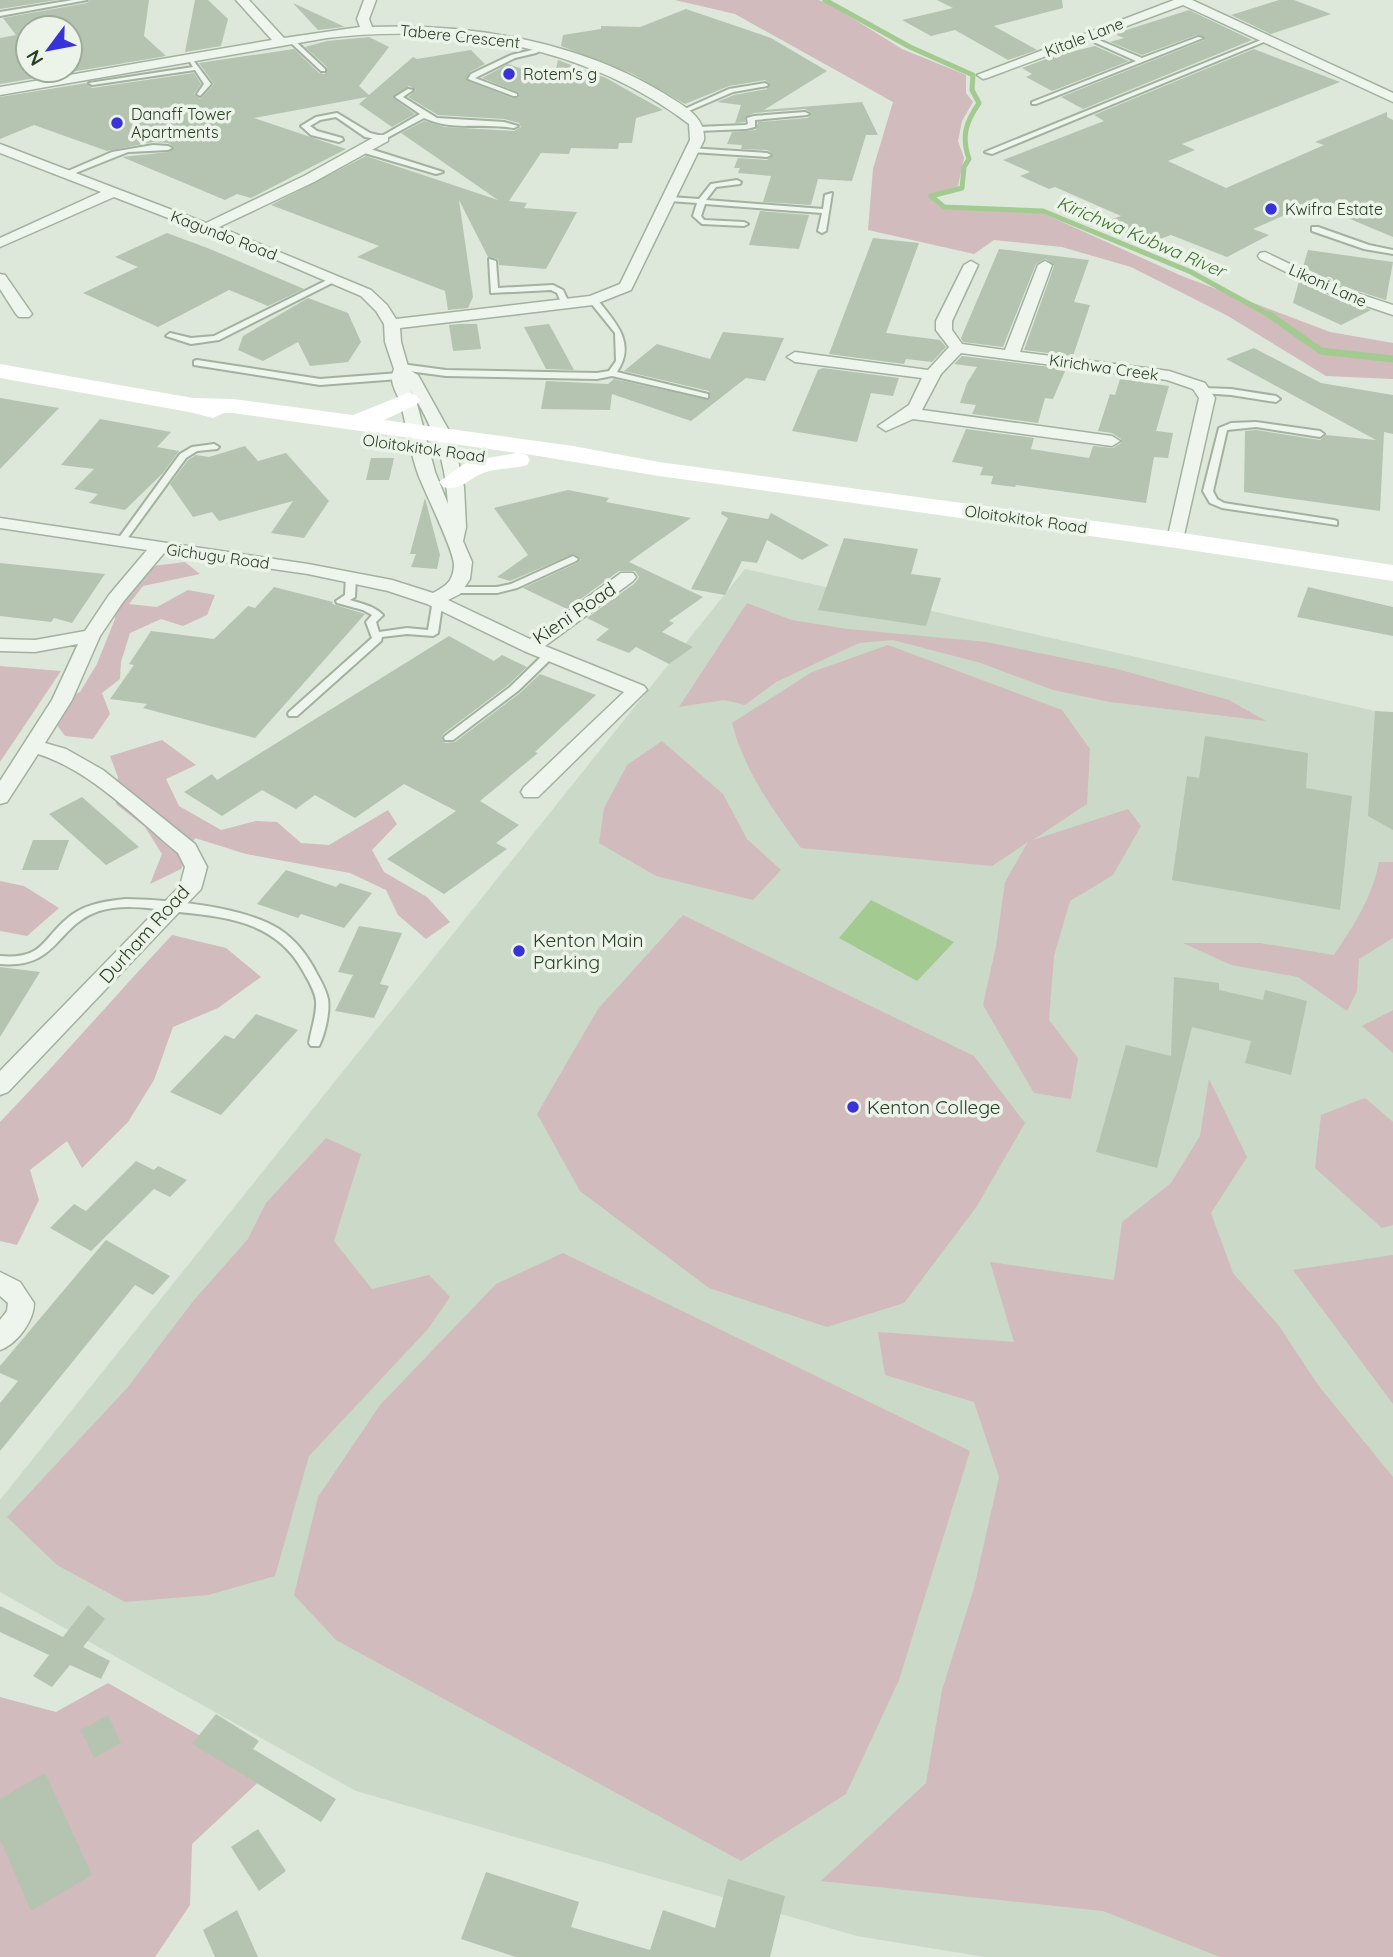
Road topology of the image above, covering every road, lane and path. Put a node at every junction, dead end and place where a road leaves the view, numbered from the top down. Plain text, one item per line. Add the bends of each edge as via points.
1 (84, 0) edge
2 (242, 0) edge
3 (369, 0) edge
4 (1183, 0) edge
5 (0, 14) edge
6 (367, 29) junction
7 (1087, 37) junction
8 (1200, 38) dead end
9 (1268, 39) junction
10 (286, 41) junction
11 (544, 47) junction
12 (188, 57) junction
13 (1142, 61) junction
14 (197, 68) junction
15 (323, 70) dead end
16 (984, 75) dead end
17 (92, 83) dead end
18 (765, 85) dead end
19 (411, 90) dead end
20 (0, 91) edge
21 (200, 94) dead end
22 (515, 95) dead end
23 (1393, 98) edge
24 (1034, 103) dead end
25 (682, 112) junction
26 (805, 114) dead end
27 (422, 116) junction
28 (514, 126) dead end
29 (698, 129) junction
30 (383, 138) junction
31 (339, 140) dead end
32 (0, 148) edge
33 (168, 148) dead end
34 (364, 150) junction
35 (692, 150) junction
36 (989, 152) dead end
37 (767, 155) dead end
38 (439, 172) dead end
39 (65, 174) junction
40 (737, 182) dead end
41 (113, 192) junction
42 (829, 195) dead end
43 (670, 198) junction
44 (702, 201) junction
45 (825, 211) junction
46 (744, 224) dead end
47 (204, 229) junction
48 (1315, 229) dead end
49 (822, 231) dead end
50 (0, 243) edge
51 (1393, 252) edge
52 (1265, 256) dead end
53 (492, 261) dead end
54 (971, 265) dead end
55 (1045, 265) dead end
56 (0, 278) edge
57 (334, 280) junction
58 (593, 300) junction
59 (566, 305) junction
60 (1393, 310) edge
61 (24, 314) dead end
62 (392, 324) junction
63 (170, 336) dead end
64 (957, 348) junction
65 (1011, 354) junction
66 (795, 358) dead end
67 (197, 363) dead end
68 (401, 371) junction
69 (0, 372) edge
70 (612, 373) junction
71 (933, 375) junction
72 (1204, 391) junction
73 (705, 396) dead end
74 (408, 400) junction
75 (1276, 400) dead end
76 (192, 405) junction
77 (912, 414) junction
78 (354, 424) junction
79 (886, 426) dead end
80 (1320, 433) dead end
81 (417, 439) junction
82 (1112, 442) dead end
83 (447, 444) junction
84 (214, 447) dead end
85 (518, 460) junction
86 (659, 469) junction
87 (452, 482) junction
88 (1188, 484) junction
89 (1209, 487) junction
90 (0, 523) edge
91 (1334, 523) dead end
92 (1176, 540) junction
93 (121, 541) junction
94 (456, 543) junction
95 (159, 548) junction
96 (573, 559) dead end
97 (1393, 573) edge
98 (351, 577) junction
99 (627, 577) dead end
100 (453, 590) junction
101 (434, 600) junction
102 (377, 635) junction
103 (91, 636) junction
104 (0, 645) edge
105 (540, 651) junction
106 (293, 714) dead end
107 (449, 738) dead end
108 (33, 746) junction
109 (531, 792) dead end
110 (0, 797) edge
111 (172, 907) junction
112 (0, 960) edge
113 (315, 1043) dead end
114 (0, 1086) edge
115 (0, 1283) edge
116 (0, 1339) edge

1 - 5 lane
2 - 10 street
3 - 6 street via 363,19
4 - 7 street, Kitale Lane
4 - 9 street
6 - 10 street, Tabere Crescent
6 - 11 street, Tabere Crescent via 511,39
7 - 13 lane
7 - 16 street, Kitale Lane
8 - 13 lane
9 - 23 street
9 - 36 lane
10 - 12 street, Tabere Crescent
10 - 15 lane
11 - 22 lane via 513,56 471,79
11 - 25 street, Tabere Crescent via 620,73
12 - 14 lane
12 - 20 street, Tabere Crescent
13 - 24 lane
14 - 17 lane
14 - 21 lane via 208,85
18 - 25 lane via 731,90
19 - 27 lane via 398,97 421,110
25 - 29 street, Tabere Crescent
26 - 29 lane via 754,118 746,127
27 - 28 lane
27 - 30 lane
29 - 35 street
30 - 31 lane via 360,131 337,115 305,126
30 - 34 street
32 - 39 street, Kagundo Road
33 - 39 lane via 130,148
34 - 38 lane
34 - 47 street
35 - 37 lane
35 - 43 street
39 - 41 street, Kagundo Road
40 - 44 lane via 714,184
41 - 47 street, Kagundo Road
41 - 50 street
42 - 45 lane
43 - 44 lane
43 - 58 street via 626,287
44 - 45 lane
44 - 46 lane via 697,216 700,222
45 - 49 lane
47 - 57 street, Kagundo Road
48 - 51 lane
52 - 60 street, Likoni Lane via 1333,290
53 - 59 lane via 494,291 553,288
54 - 64 street via 944,321 944,330
55 - 65 street
56 - 61 street
57 - 62 street, Kagundo Road via 366,293
57 - 63 lane via 216,338 191,341
58 - 59 street
58 - 70 lane via 619,333 620,361
59 - 62 street
62 - 68 street, Kagundo Road
64 - 65 street, Kirichwa Creek
64 - 71 street
65 - 72 street, Kirichwa Creek via 1169,376 1190,381
66 - 71 street
67 - 68 lane via 320,382
68 - 70 lane
68 - 74 street, Kagundo Road
68 - 83 street, Kagundo Road via 410,375
69 - 76 main road, Oloitokitok Road
70 - 73 lane
71 - 77 street
72 - 75 lane
72 - 88 street
74 - 78 main road
74 - 81 street, Kagundo Road
76 - 78 main road, Oloitokitok Road via 233,406
76 - 81 main road, Oloitokitok Road via 276,427
77 - 79 street
77 - 82 street
78 - 81 main road, Oloitokitok Road
80 - 89 lane via 1227,425
81 - 83 main road, Oloitokitok Road
81 - 94 street
83 - 85 main road, Oloitokitok Road
83 - 86 main road, Oloitokitok Road via 573,453
83 - 87 street
84 - 93 lane via 183,456
85 - 86 main road, Oloitokitok Road
85 - 87 main road via 477,466
86 - 92 main road, Oloitokitok Road
87 - 94 street via 458,517
88 - 89 lane
88 - 92 street
89 - 91 lane via 1209,496 1222,505
90 - 93 street, Gichugu Road
92 - 97 main road, Oloitokitok Road
93 - 95 street, Gichugu Road
94 - 100 street via 464,571
95 - 98 street, Gichugu Road
95 - 103 street
96 - 100 lane via 514,586
98 - 101 street, Gichugu Road
98 - 102 lane via 350,597 341,601 378,615 371,622
99 - 105 street, Kieni Road
100 - 101 street
101 - 102 lane via 433,633
101 - 105 street, Kieni Road
102 - 106 lane
103 - 104 street via 35,646
103 - 108 street via 62,700
105 - 107 lane via 514,690
105 - 109 street via 637,690
108 - 110 street
108 - 111 street, Durham Road via 60,754 96,775 187,849 195,867 190,889
111 - 112 lane via 138,903 97,908 71,922 42,954 26,961
111 - 113 lane via 229,914 282,935 302,954 322,999
111 - 114 street, Durham Road
115 - 116 street via 18,1296 22,1307

